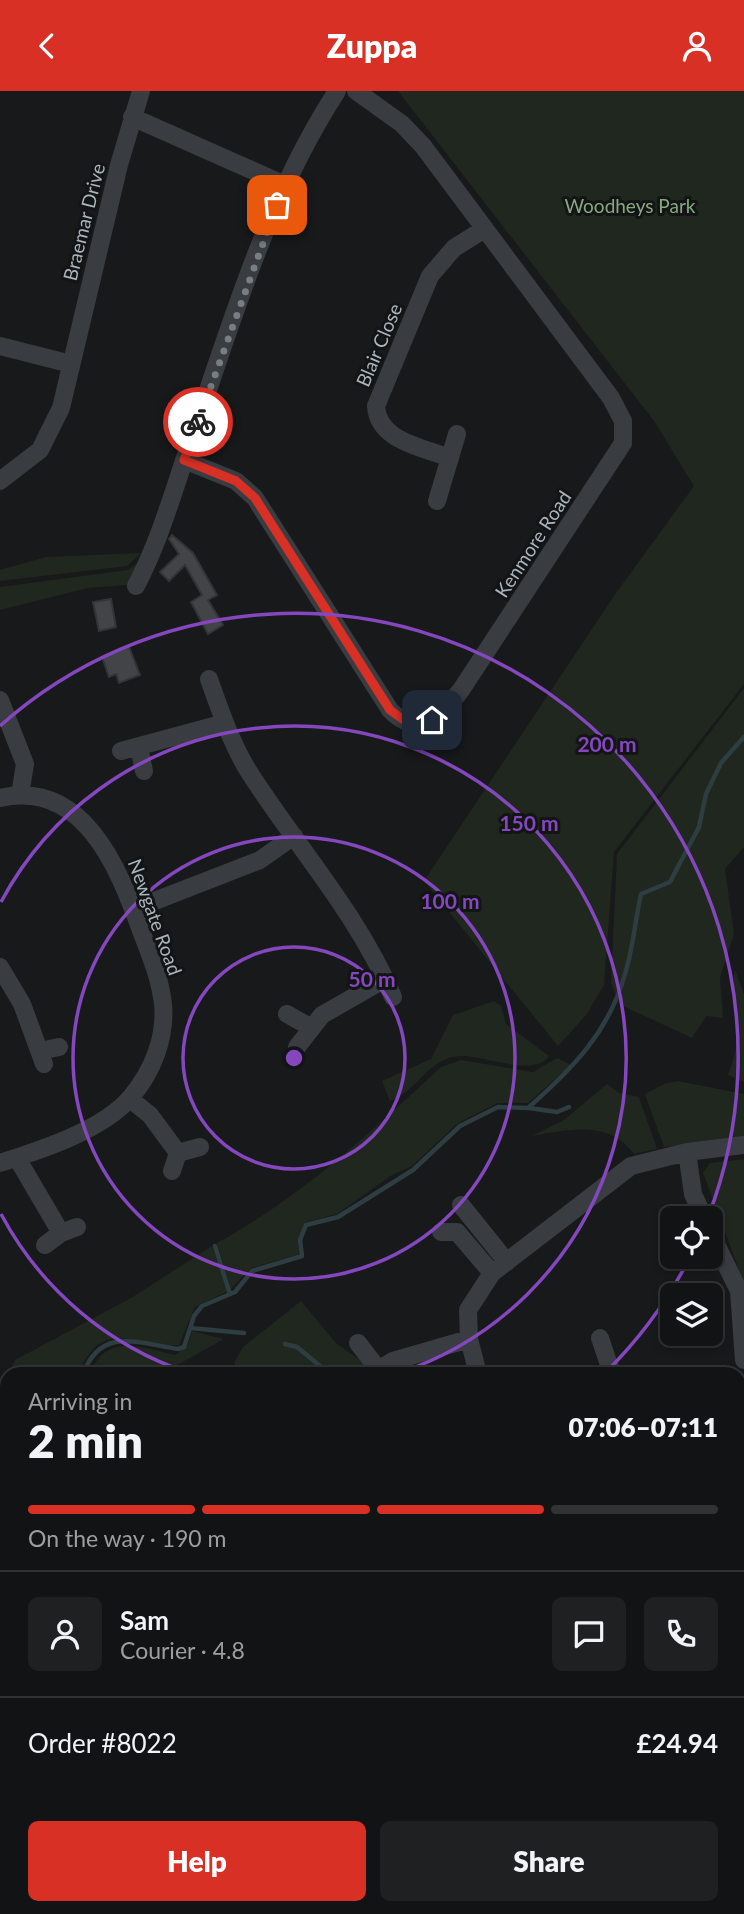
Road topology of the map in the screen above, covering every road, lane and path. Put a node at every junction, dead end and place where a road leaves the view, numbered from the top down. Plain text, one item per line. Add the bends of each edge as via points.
1 (141, 91) edge
2 (337, 91) edge
3 (356, 91) edge
4 (132, 117) junction
5 (285, 185) junction
6 (483, 230) junction
7 (0, 347) edge
8 (71, 364) junction
9 (457, 434) dead end
10 (450, 458) junction
11 (184, 460) junction
12 (0, 481) edge
13 (437, 501) dead end
14 (136, 586) dead end
15 (209, 679) dead end
16 (0, 700) edge
17 (225, 723) junction
18 (139, 747) junction
19 (121, 751) dead end
20 (144, 771) dead end
21 (20, 795) junction
22 (0, 798) edge
23 (294, 836) junction
24 (134, 909) junction
25 (0, 967) edge
26 (386, 979) junction
27 (393, 997) dead end
28 (287, 1014) dead end
29 (310, 1027) junction
30 (59, 1047) dead end
31 (297, 1047) dead end
32 (130, 1099) junction
33 (744, 1146) edge
34 (200, 1147) dead end
35 (687, 1152) junction
36 (178, 1153) junction
37 (8, 1160) edge
38 (172, 1171) dead end
39 (461, 1205) dead end
40 (698, 1206) edge
41 (441, 1232) dead end
42 (45, 1245) dead end
43 (723, 1258) edge
44 (500, 1267) junction
45 (600, 1338) dead end
46 (469, 1339) junction
47 (358, 1343) dead end
48 (744, 1360) edge
49 (373, 1367) edge
50 (383, 1367) edge
51 (476, 1367) edge
52 (610, 1367) edge

1 - 4 street, Braemar Drive
2 - 5 street
3 - 6 street, Kenmore Road via 402,124
4 - 5 street
4 - 8 street, Braemar Drive
5 - 11 street
6 - 10 street, Blair Close via 454,248 430,276 376,405 382,428 393,436
6 - 11 street, Kenmore Road via 573,345 619,411 625,432 614,458 461,690 432,720 409,724 390,710 246,488
7 - 8 street
8 - 12 street, Braemar Drive via 51,432 40,450
9 - 10 street
10 - 13 street
11 - 14 street via 159,539
15 - 17 street
16 - 21 street via 25,764
17 - 18 street
17 - 23 street via 250,772
18 - 19 street
18 - 20 street
21 - 22 street, Newgate Road
21 - 24 street, Newgate Road via 42,797 93,831 117,868
23 - 24 street via 260,860
23 - 26 street via 351,916
24 - 32 street, Newgate Road via 157,972 163,1004 158,1050
25 - 30 street via 22,1004 42,1057
26 - 27 street
26 - 29 street via 342,1002
28 - 29 street
29 - 31 street
32 - 36 street via 150,1115
32 - 37 street, Newgate Road via 63,1141
33 - 35 street
34 - 36 street
35 - 40 street
35 - 44 street via 621,1171
36 - 38 street
37 - 42 street via 69,1230
39 - 44 street
41 - 44 street via 457,1232
43 - 48 street via 739,1291
44 - 46 street via 468,1310
45 - 52 street
46 - 50 street
46 - 51 street
47 - 49 street

